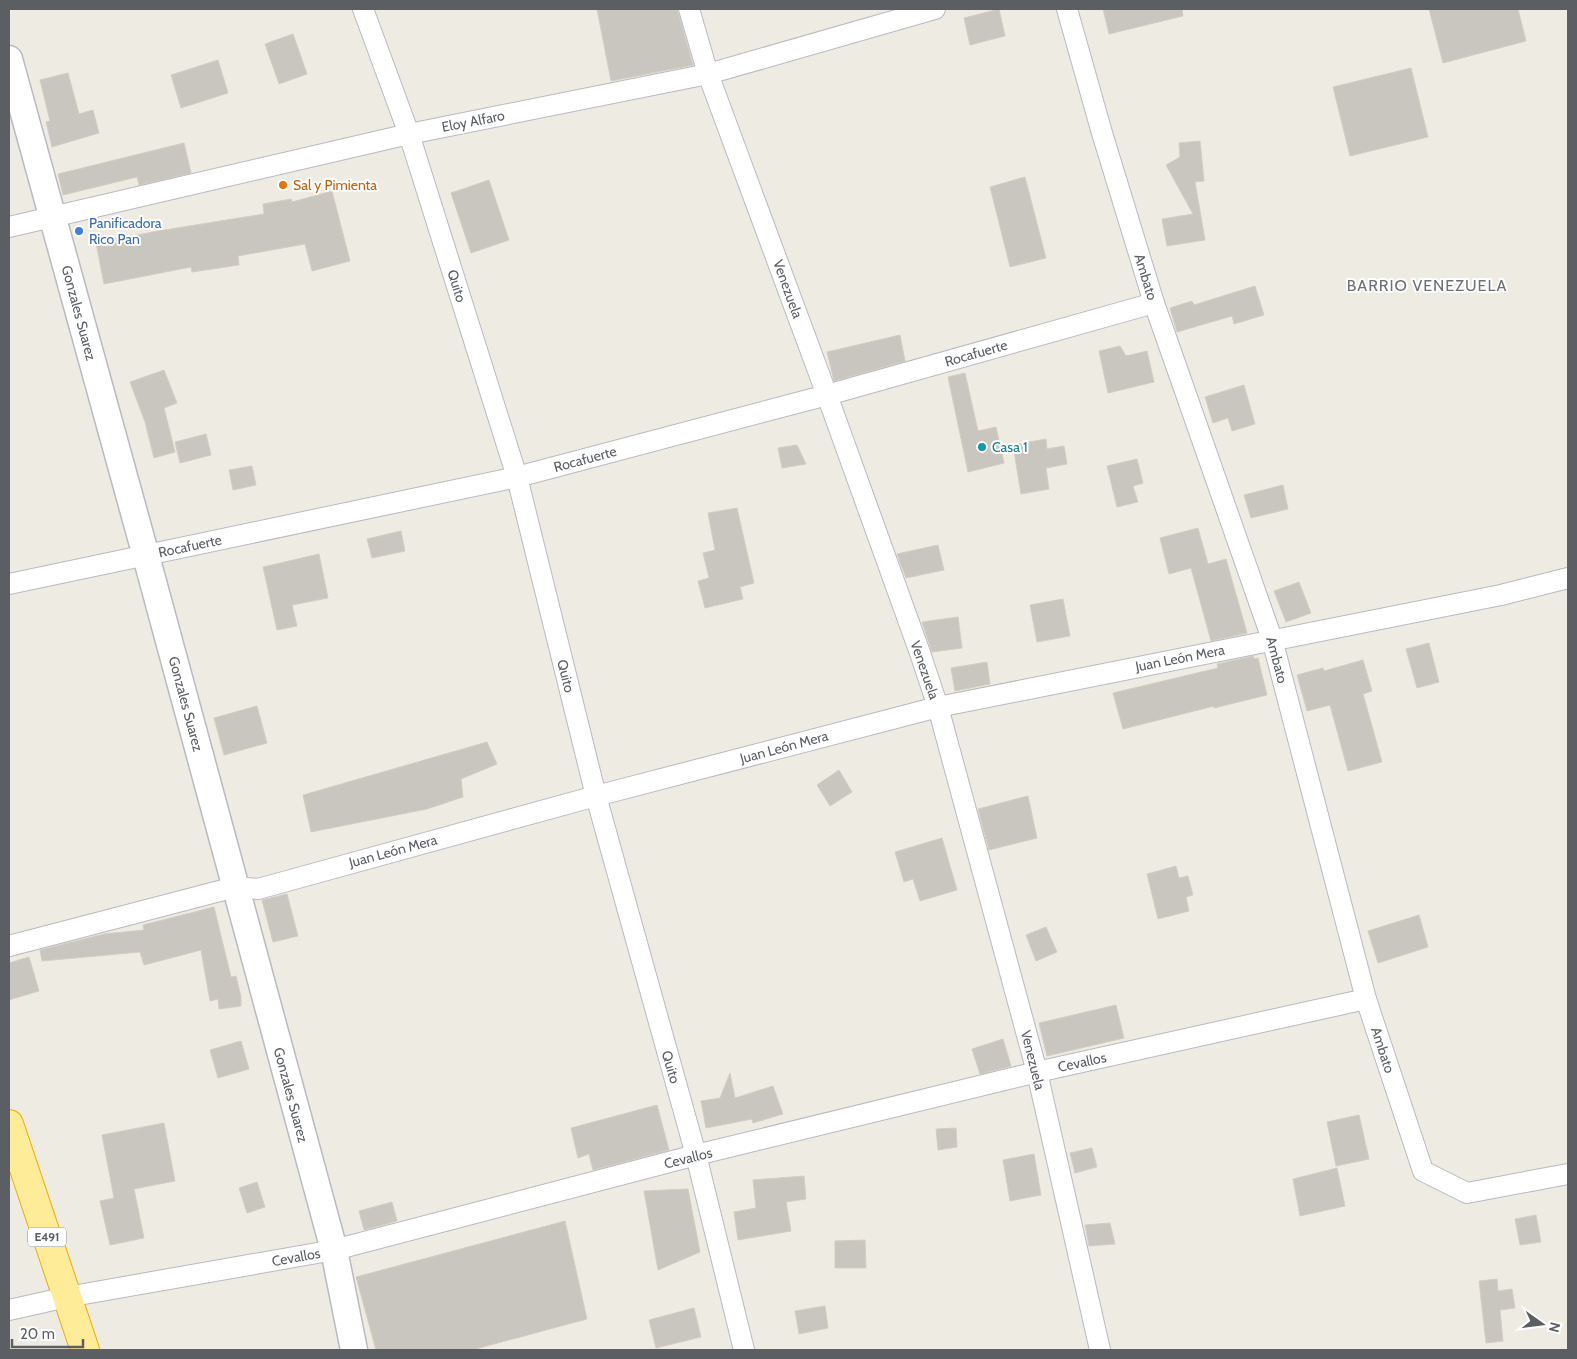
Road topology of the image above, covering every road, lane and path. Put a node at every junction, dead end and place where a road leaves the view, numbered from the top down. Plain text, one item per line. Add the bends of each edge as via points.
1 (363, 9) edge
2 (689, 9) edge
3 (935, 9) edge
4 (1067, 9) edge
5 (9, 59) edge
6 (708, 74) junction
7 (409, 134) junction
8 (53, 218) junction
9 (9, 227) edge
10 (1154, 303) junction
11 (827, 395) junction
12 (517, 476) junction
13 (146, 556) junction
14 (1568, 578) edge
15 (9, 584) edge
16 (1272, 639) junction
17 (938, 706) junction
18 (596, 796) junction
19 (235, 887) junction
20 (9, 946) edge
21 (1366, 999) junction
22 (1037, 1072) junction
23 (9, 1124) edge
24 (696, 1155) junction
25 (1568, 1174) edge
26 (334, 1250) junction
27 (67, 1297) junction
28 (9, 1310) edge
29 (85, 1350) edge
30 (354, 1350) edge
31 (744, 1350) edge
32 (1100, 1350) edge

1 - 7 street, Quito
2 - 6 street, Venezuela
3 - 6 street, Eloy Alfaro
4 - 10 street, Ambato
5 - 8 street, Gonzales Suarez
6 - 7 street, Eloy Alfaro
6 - 11 street, Venezuela
7 - 8 street, Eloy Alfaro
7 - 12 street, Quito
8 - 9 street, Eloy Alfaro
8 - 13 street, Gonzales Suarez
10 - 11 street, Rocafuerte
10 - 16 street, Ambato
11 - 12 street, Rocafuerte
11 - 17 street, Venezuela
12 - 13 street, Rocafuerte
12 - 18 street, Quito
13 - 15 street, Rocafuerte
13 - 19 street, Gonzales Suarez
14 - 16 street, Juan León Mera via 1501,595
16 - 17 street, Juan León Mera
16 - 21 street, Ambato
17 - 18 street, Juan León Mera
17 - 22 street, Venezuela
18 - 19 street, Juan León Mera via 258,888
18 - 24 street, Quito
19 - 20 street, Juan León Mera
19 - 26 street, Gonzales Suarez
21 - 22 street, Cevallos
21 - 25 street, Ambato via 1423,1171 1467,1193
22 - 24 street, Cevallos
22 - 32 street, Venezuela
23 - 27 highway, E491
24 - 26 street, Cevallos
24 - 31 street, Quito
26 - 27 street, Cevallos
26 - 30 street, Gonzales Suarez
27 - 28 street, Cevallos
27 - 29 highway, E491

